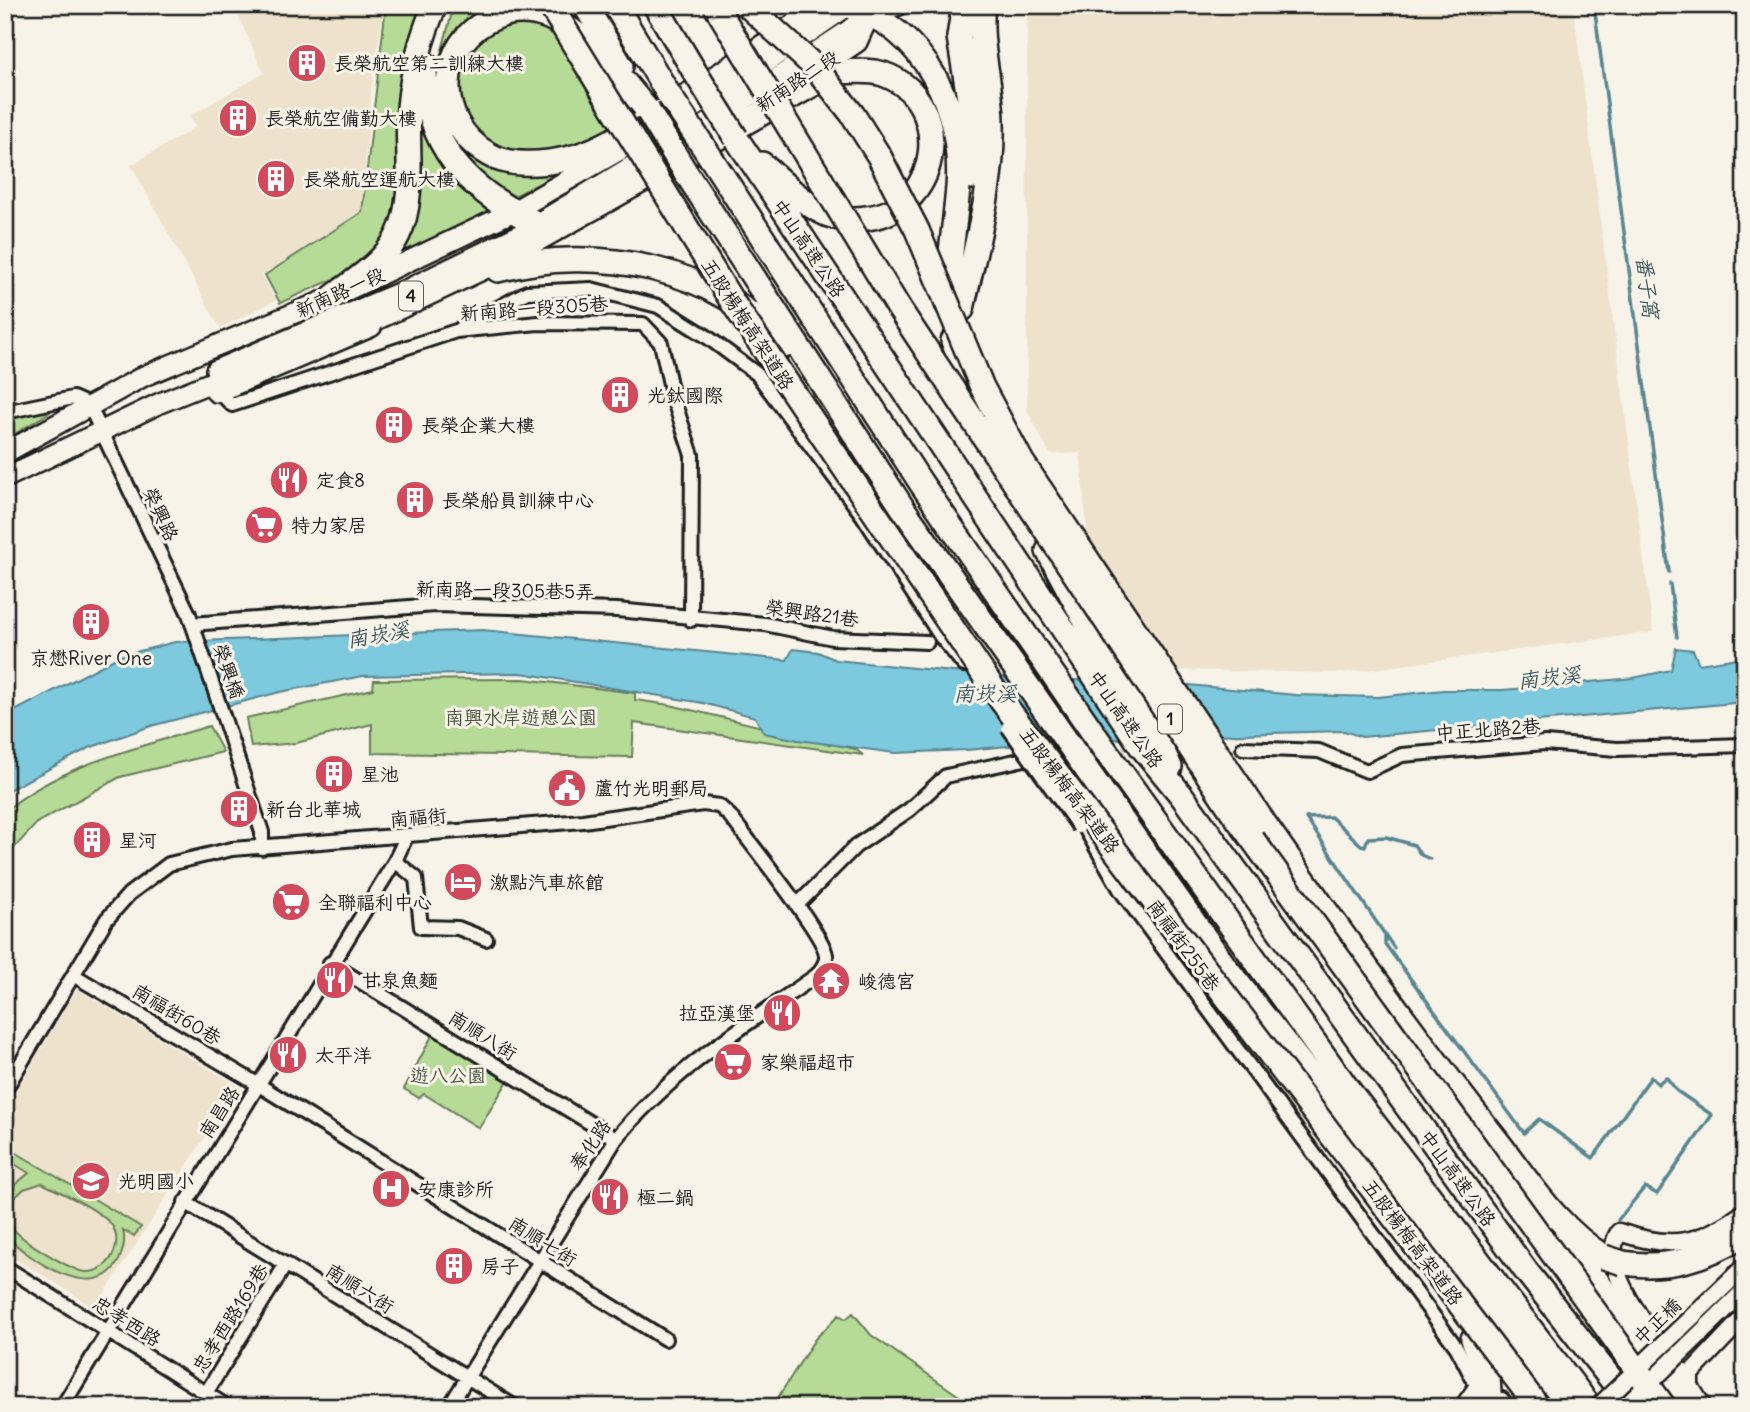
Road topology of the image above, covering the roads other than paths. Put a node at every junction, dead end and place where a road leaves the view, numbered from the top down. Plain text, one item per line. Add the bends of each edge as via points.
1 (550, 5) edge
2 (585, 5) edge
3 (615, 5) edge
4 (655, 5) edge
5 (715, 5) edge
6 (747, 5) edge
7 (825, 5) edge
8 (899, 5) edge
9 (964, 5) edge
10 (983, 5) edge
11 (859, 7) edge
12 (434, 9) edge
13 (696, 105) joint
14 (648, 111) junction
15 (736, 138) junction
16 (708, 140) junction
17 (512, 212) junction
18 (538, 224) junction
19 (333, 297) junction
20 (962, 309) junction
21 (358, 330) junction
22 (456, 331) junction
23 (974, 366) junction
24 (217, 390) junction
25 (89, 405) junction
26 (835, 408) junction
27 (5, 412) edge
28 (102, 431) junction
29 (992, 439) junction
30 (5, 453) edge
31 (5, 478) edge
32 (691, 620) junction
33 (192, 624) junction
34 (197, 639) joint
35 (927, 642) dead end
36 (1745, 745) edge
37 (1151, 747) junction
38 (1243, 748) dead end
39 (1067, 751) junction
40 (406, 837) junction
41 (262, 848) junction
42 (395, 862) junction
43 (1121, 891) junction
44 (797, 905) junction
45 (486, 939) dead end
46 (826, 962) joint
47 (330, 963) junction
48 (75, 976) junction
49 (259, 1085) junction
50 (5, 1090) edge
51 (616, 1139) junction
52 (1540, 1201) junction
53 (185, 1202) junction
54 (1745, 1212) edge
55 (1745, 1234) edge
56 (538, 1262) junction
57 (286, 1264) junction
58 (5, 1266) edge
59 (1745, 1266) edge
60 (1745, 1290) edge
61 (1745, 1317) edge
62 (108, 1333) junction
63 (665, 1339) dead end
64 (1473, 1339) junction
65 (1690, 1374) junction
66 (467, 1378) junction
67 (1477, 1387) joint
68 (206, 1393) junction
69 (1500, 1404) edge
70 (62, 1407) edge
71 (228, 1407) edge
72 (449, 1407) edge
73 (515, 1407) edge
74 (1463, 1407) edge
75 (1527, 1407) edge
76 (1538, 1407) edge
77 (1573, 1407) edge
78 (1590, 1407) edge
79 (1598, 1407) edge
80 (1625, 1407) edge
81 (1633, 1407) edge
82 (1664, 1407) edge
83 (1690, 1407) edge
84 (1703, 1407) edge

1 - 76 highway, 五股楊梅高架道路, bridge via 733,303 1002,700
2 - 14 highway
3 - 16 highway, 中山高速公路, bridge via 669,95
4 - 15 highway, 中山高速公路 / 1, bridge
5 - 82 highway, 1, bridge via 900,310 1232,811
6 - 23 highway, bridge via 816,68 879,156 917,230
7 - 14 highway via 740,64 621,135 589,153 565,159 507,160 490,156 466,138 448,103 451,60 462,41 490,19 505,13 532,13 557,22 583,40
8 - 11 main road, 4
9 - 20 highway via 959,37 974,129
10 - 20 highway via 991,155
11 - 13 main road, 新南路二段 / 4
11 - 16 main road, 新南路二段 / 4 via 848,31
11 - 16 main road, 新南路二段 / 4 via 857,42
11 - 29 highway via 897,31 925,59 948,102 958,152 958,186 946,314 962,369
12 - 17 highway via 425,75 436,129 462,173
12 - 19 highway via 415,66 399,234 382,258
13 - 17 main road, 新南路一段 / 4
14 - 26 highway, bridge
15 - 21 highway via 820,211 853,220 899,209 926,177 932,149 929,125 905,87 872,72 835,72 507,256
15 - 37 highway, 中山高速公路 / 1 via 1086,661
16 - 18 main road, 新南路一段 / 4 via 670,143
16 - 28 main road, 新南路一段 / 4 via 488,259
16 - 78 highway, 中山高速公路 via 921,483 1103,747 1347,1088
17 - 18 highway
17 - 19 main road, 新南路一段 / 4
18 - 28 main road, 新南路一段 / 4 via 408,289 172,387 115,418
19 - 25 main road, 新南路一段 / 4 via 144,376
20 - 23 highway
21 - 24 highway
21 - 26 highway via 494,271 562,258 611,261 653,269 733,300 775,336
22 - 24 street, 新南路一段305巷 via 232,405
22 - 32 street, 新南路一段305巷 via 538,323 643,324 661,343 692,456
22 - 43 street, bridge via 527,292 591,289 658,306 757,374 863,516
23 - 29 highway
23 - 52 highway, bridge via 1022,462 1262,820
24 - 28 main road, 4 via 122,434
25 - 27 street via 73,398
25 - 28 street, 榮興路
25 - 30 main road, 4
26 - 39 highway
28 - 31 main road, 4
28 - 33 street, 榮興路
29 - 37 highway via 1027,516
32 - 33 street, 新南路一段305巷5弄 via 617,610 435,605
32 - 35 street, 榮興路21巷 via 765,624 833,638
33 - 34 street, 榮興路
34 - 41 street, 榮興橋 via 262,832
36 - 38 street, 中正北路2巷 via 1616,749 1545,743 1402,755 1367,771 1319,751
37 - 81 highway, 中山高速公路 via 1525,1271
39 - 64 highway via 1079,793 1191,961
39 - 77 highway via 1300,1065
40 - 41 street, 南福街
40 - 42 street, 南昌路
40 - 44 street, 南福街 via 719,806
41 - 48 street, 南福街 via 199,856 153,874 106,920
42 - 45 street via 416,878 421,928 458,928
42 - 47 street, 南昌路
43 - 44 street, 南福街255巷 via 1083,825 1034,757 946,776 909,810 856,846
43 - 67 street, 南福街255巷 via 1457,1348
44 - 46 street, 南福街 via 826,952
46 - 51 street, 奉化路 via 817,975 683,1071 642,1106
47 - 49 street, 南昌路
47 - 51 street, 南順八街
48 - 49 street, 南福街60巷
48 - 50 street, 南福街
49 - 53 street, 南昌路
49 - 56 street, 南順七街
51 - 56 street, 奉化路
52 - 55 highway via 1573,1236 1613,1260 1669,1265 1723,1247
52 - 83 highway
53 - 57 street, 南順六街
53 - 62 street, 南昌路
54 - 65 street via 1723,1228 1688,1242 1652,1243 1619,1232 1614,1240 1617,1272 1626,1293 1679,1370
56 - 63 street, 南順七街
56 - 66 street, 奉化路
57 - 66 street, 南順六街
57 - 68 street, 忠孝西路169巷
58 - 62 street, 忠孝西路
59 - 79 street, 中正橋, bridge
60 - 80 street, 中正橋, bridge
61 - 65 street
62 - 68 street, 忠孝西路
62 - 70 street, 南昌路
64 - 69 highway
64 - 75 highway
65 - 84 street via 1690,1386
66 - 72 street, 奉化路
66 - 73 street, 南順六街
67 - 74 street
68 - 71 street, 忠孝西路

